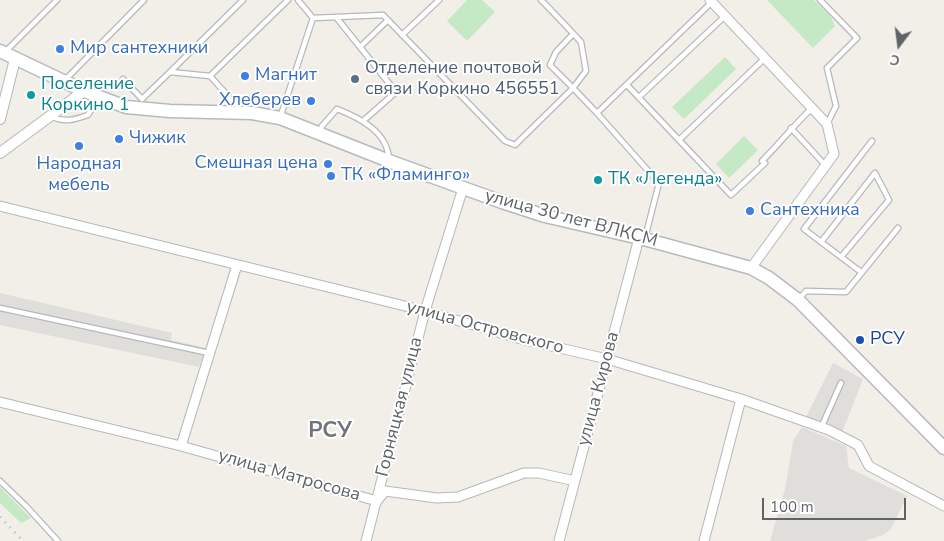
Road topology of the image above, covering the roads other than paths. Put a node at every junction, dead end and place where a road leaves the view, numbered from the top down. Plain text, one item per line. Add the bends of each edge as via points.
1 (57, 0) edge
2 (144, 0) edge
3 (243, 0) edge
4 (288, 0) edge
5 (298, 0) edge
6 (439, 0) edge
7 (541, 0) edge
8 (820, 0) edge
9 (711, 1) edge
10 (725, 16) junction
11 (336, 17) junction
12 (313, 18) junction
13 (388, 20) junction
14 (573, 34) junction
15 (402, 35) junction
16 (360, 47) junction
17 (6, 54) edge
18 (765, 58) junction
19 (170, 72) junction
20 (210, 76) junction
21 (123, 79) dead end
22 (63, 82) junction
23 (627, 85) junction
24 (573, 88) junction
25 (84, 91) junction
26 (98, 97) junction
27 (639, 97) junction
28 (812, 108) junction
29 (242, 112) junction
30 (597, 113) junction
31 (51, 116) junction
32 (280, 118) junction
33 (0, 119) edge
34 (362, 121) junction
35 (827, 124) junction
36 (791, 128) junction
37 (319, 133) junction
38 (680, 140) junction
39 (872, 141) dead end
40 (0, 153) edge
41 (389, 161) junction
42 (825, 165) junction
43 (463, 188) junction
44 (0, 206) edge
45 (898, 228) dead end
46 (642, 238) junction
47 (821, 242) junction
48 (841, 257) junction
49 (236, 265) junction
50 (751, 268) junction
51 (861, 272) junction
52 (798, 300) junction
53 (0, 308) edge
54 (425, 311) junction
55 (209, 353) junction
56 (607, 359) junction
57 (841, 382) dead end
58 (741, 400) junction
59 (0, 402) edge
60 (821, 428) junction
61 (181, 446) junction
62 (944, 448) edge
63 (0, 481) edge
64 (575, 481) junction
65 (376, 501) junction
66 (944, 506) edge
67 (58, 541) edge
68 (366, 541) edge
69 (559, 541) edge
70 (704, 541) edge

1 - 17 lane
2 - 22 lane
3 - 19 lane
4 - 20 lane
5 - 12 lane
6 - 15 lane
7 - 14 lane
8 - 35 lane via 856,38 827,68 836,106
9 - 10 street
9 - 23 lane
10 - 18 street
10 - 27 lane
11 - 12 lane
11 - 13 lane via 383,15
11 - 16 lane
12 - 32 lane
13 - 15 lane
13 - 16 lane
14 - 24 lane via 581,42 586,71
14 - 24 lane via 556,52 550,65
15 - 24 lane via 505,141 514,145
16 - 34 lane via 396,92
17 - 22 main road, улица 30 лет ВЛКСМ
17 - 33 street
18 - 28 street
18 - 38 lane
19 - 20 lane
19 - 21 lane via 142,99
20 - 29 lane
22 - 25 main road, улица 30 лет ВЛКСМ
23 - 27 lane
23 - 30 lane
24 - 30 lane
25 - 26 main road, улица 30 лет ВЛКСМ
25 - 31 street
26 - 29 main road, улица 30 лет ВЛКСМ via 126,107 149,110
26 - 31 lane via 88,116 68,121
27 - 38 lane
28 - 35 street
28 - 36 lane
29 - 32 main road, улица 30 лет ВЛКСМ
30 - 46 lane via 659,183
31 - 40 street
32 - 37 main road, улица 30 лет ВЛКСМ
34 - 37 lane via 337,109
34 - 41 lane via 375,130 388,149
35 - 42 street via 834,154
36 - 38 lane via 762,160 765,163 731,195
36 - 42 lane
37 - 41 main road, улица 30 лет ВЛКСМ
39 - 47 lane via 804,229
41 - 43 main road, улица 30 лет ВЛКСМ
42 - 50 street
43 - 46 main road, улица 30 лет ВЛКСМ via 545,216
43 - 54 street, Горняцкая улица
44 - 49 street, улица Островского
45 - 51 lane
46 - 50 main road, улица 30 лет ВЛКСМ
46 - 56 street, улица Кирова
47 - 48 lane
47 - 48 lane via 876,173 889,200
48 - 51 lane
49 - 54 street, улица Островского
49 - 55 street
50 - 52 main road, улица 30 лет ВЛКСМ
51 - 52 lane via 846,292 806,291
52 - 62 main road, улица 30 лет ВЛКСМ
53 - 55 lane
54 - 56 street, улица Островского via 521,339
54 - 65 street, Горняцкая улица
55 - 61 street
56 - 58 street, улица Островского
56 - 64 street, улица Кирова
57 - 60 lane
58 - 60 street, улица Островского
58 - 70 street
59 - 61 street, улица Матросова
60 - 66 street, улица Островского via 858,445 870,466
61 - 65 street, улица Матросова
63 - 67 lane
64 - 65 street, улица Матросова via 524,472 458,497 385,492
64 - 69 street, улица Кирова
65 - 68 street, Горняцкая улица

